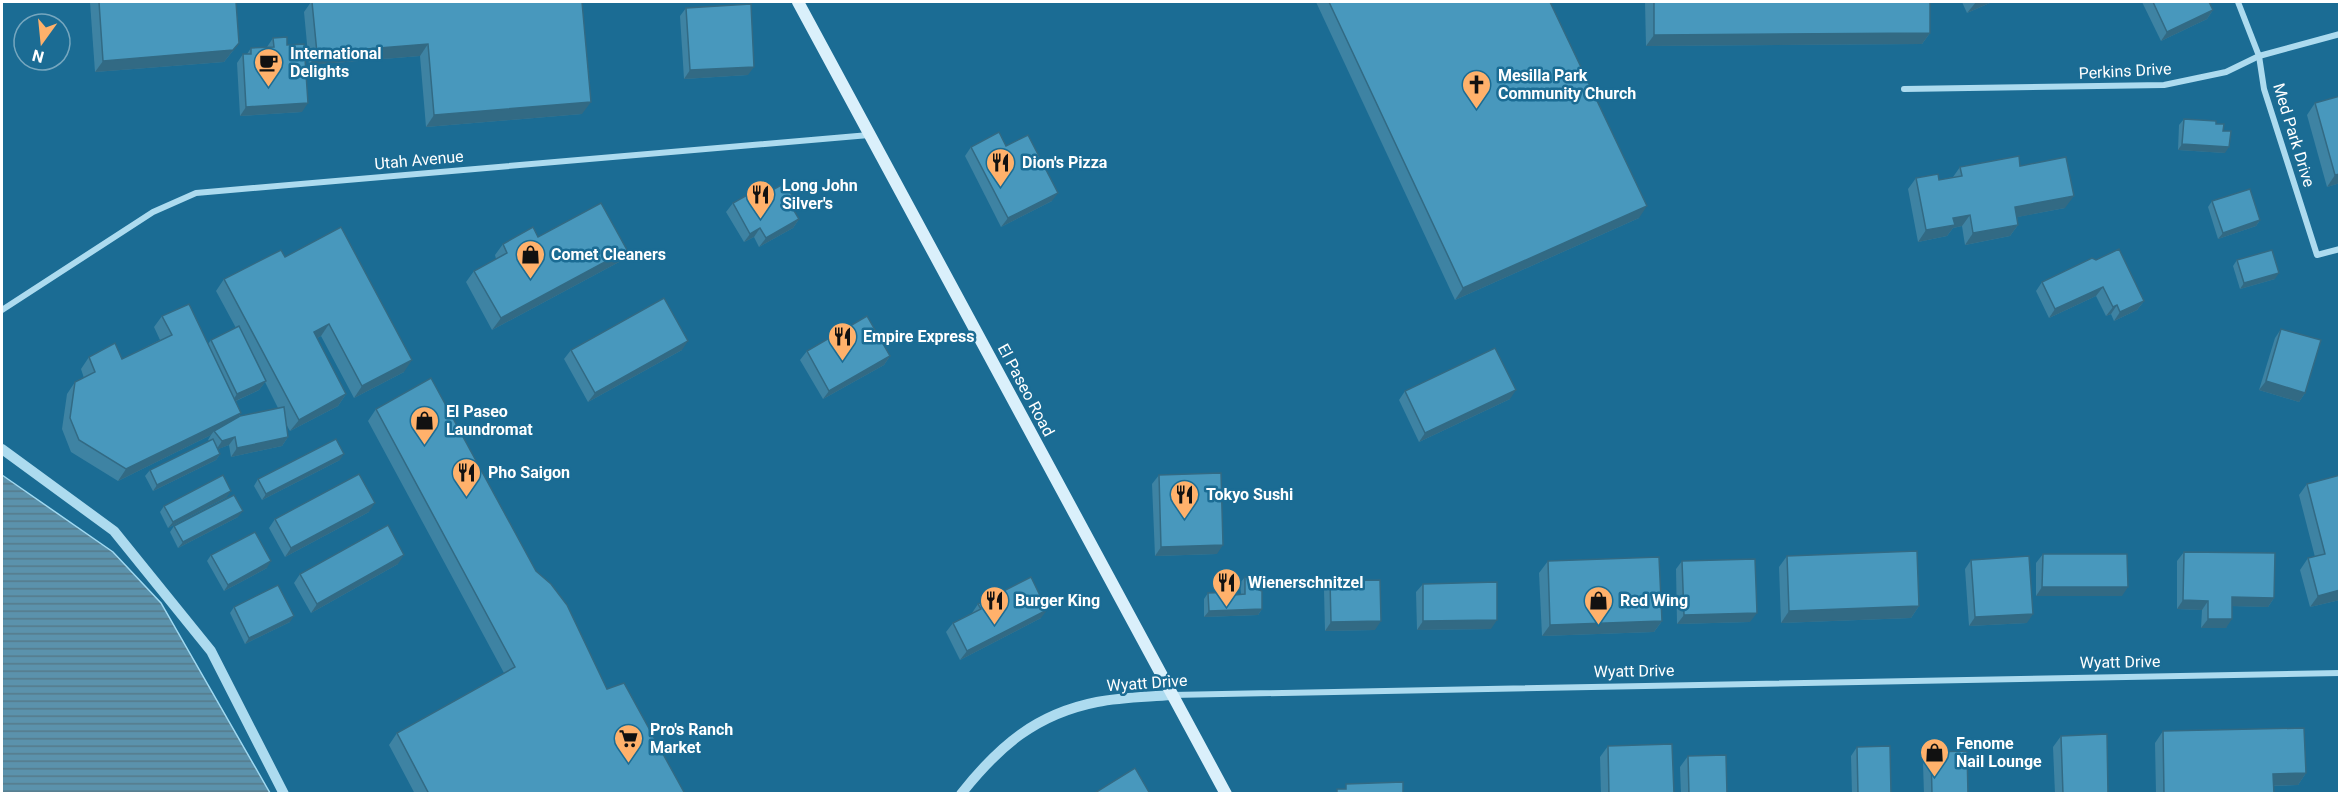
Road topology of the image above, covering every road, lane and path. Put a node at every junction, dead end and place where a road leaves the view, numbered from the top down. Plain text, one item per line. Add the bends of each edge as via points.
1 (798, 2) edge
2 (2238, 2) edge
3 (2340, 34) edge
4 (2259, 56) junction
5 (1904, 89) dead end
6 (870, 135) junction
7 (2340, 249) edge
8 (2, 310) edge
9 (2, 449) edge
10 (2340, 673) edge
11 (1171, 694) junction
12 (284, 794) edge
13 (961, 794) edge
14 (1226, 794) edge

1 - 6 main road, El Paseo Road
2 - 4 street, Med Park Drive
3 - 4 street, Perkins Drive
4 - 5 street, Perkins Drive via 2226,72 2164,85
4 - 7 street, Med Park Drive via 2264,89 2317,255
6 - 8 street, Utah Avenue via 196,193 153,212
6 - 11 main road, El Paseo Road
9 - 12 street via 114,531 211,651
10 - 11 street, Wyatt Drive
11 - 13 street, Wyatt Drive via 1097,702 1042,719 1008,742
11 - 14 main road, El Paseo Road

